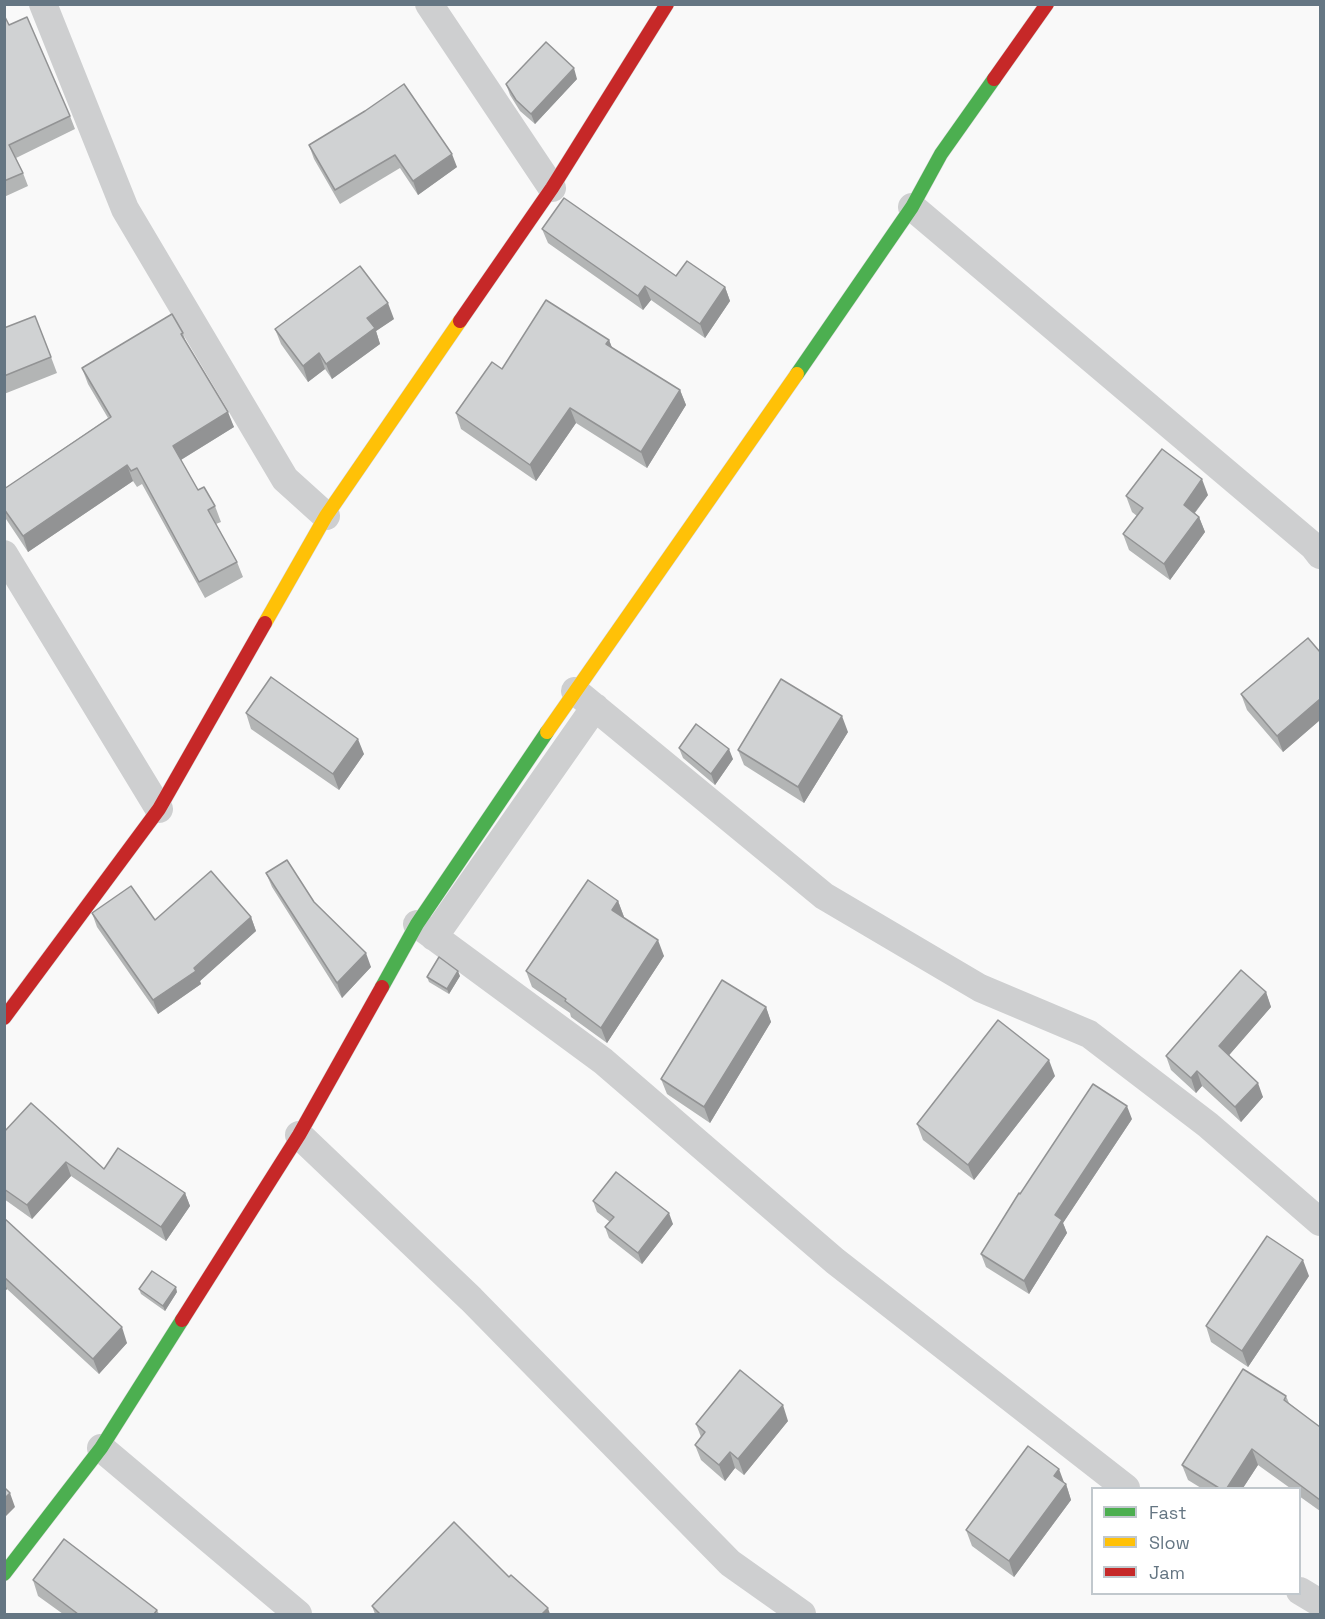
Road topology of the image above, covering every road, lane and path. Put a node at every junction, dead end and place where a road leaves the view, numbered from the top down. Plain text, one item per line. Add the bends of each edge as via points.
1 (43, 4) edge
2 (429, 4) edge
3 (667, 4) edge
4 (1047, 4) edge
5 (552, 188) junction
6 (912, 207) junction
7 (326, 516) junction
8 (4, 554) edge
9 (1320, 555) edge
10 (585, 699) junction
11 (159, 809) junction
12 (426, 930) junction
13 (4, 1018) edge
14 (299, 1135) junction
15 (1320, 1222) edge
16 (101, 1448) junction
17 (1125, 1487) edge
18 (4, 1574) edge
19 (1301, 1592) edge
20 (1320, 1603) edge
21 (298, 1614) edge
22 (802, 1614) edge

1 - 7 street via 124,209 285,479
2 - 5 street
3 - 5 street
4 - 6 street via 941,154
5 - 7 street
6 - 9 street
6 - 10 street via 772,411
7 - 11 street
8 - 11 street
10 - 12 street
10 - 15 street via 824,896 980,988 1089,1034 1208,1125
11 - 13 street
12 - 14 street
12 - 17 street via 603,1061 835,1261
14 - 16 street
14 - 22 street via 471,1299 730,1563
16 - 18 street
16 - 21 street
19 - 20 street

